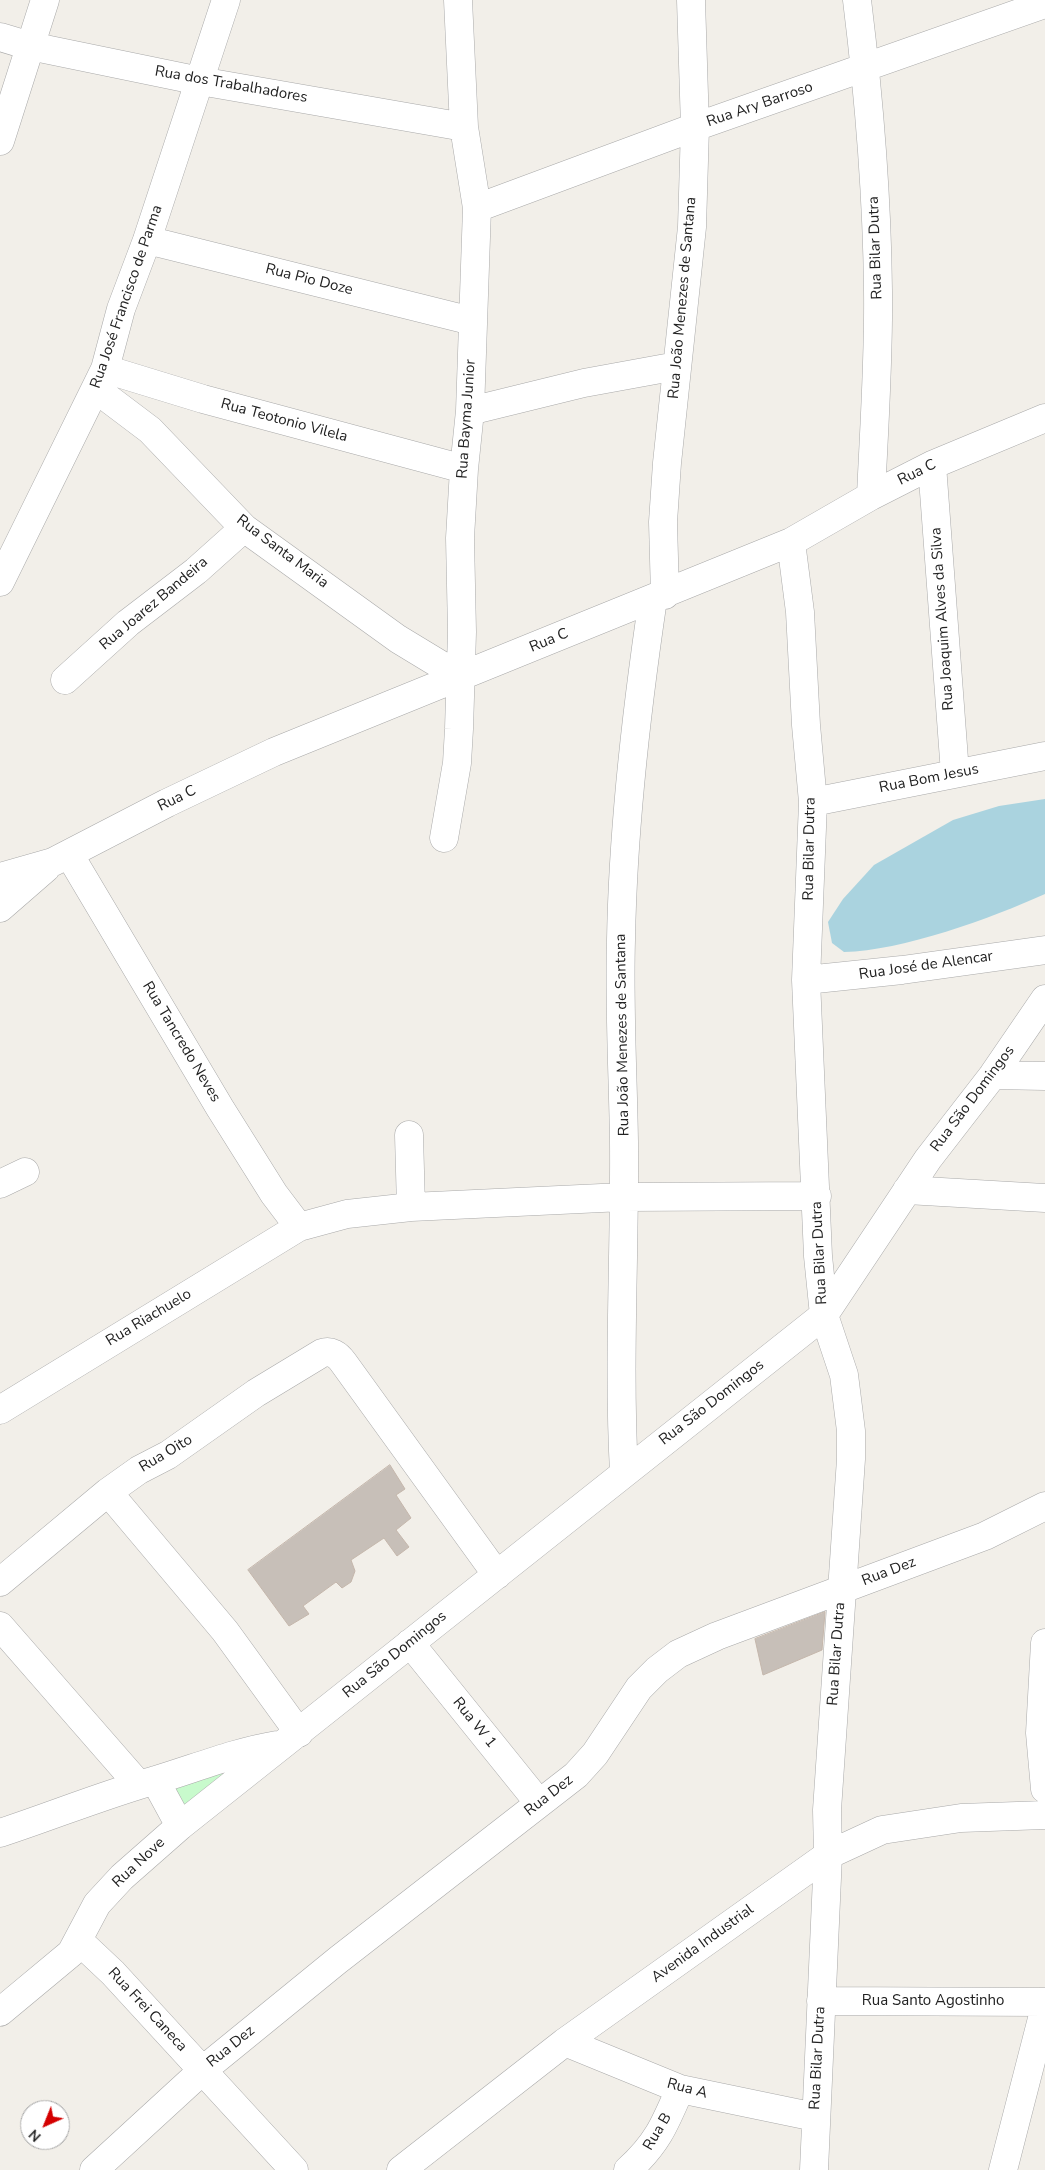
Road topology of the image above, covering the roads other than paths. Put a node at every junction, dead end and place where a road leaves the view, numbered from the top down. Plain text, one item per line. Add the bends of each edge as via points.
1 (44, 0) edge
2 (226, 0) edge
3 (458, 0) edge
4 (691, 0) edge
5 (857, 0) edge
6 (1045, 4) edge
7 (0, 37) edge
8 (30, 46) junction
9 (866, 69) junction
10 (200, 81) junction
11 (464, 127) junction
12 (695, 127) junction
13 (0, 141) edge
14 (477, 208) junction
15 (147, 240) junction
16 (472, 321) junction
17 (678, 366) junction
18 (101, 379) junction
19 (470, 411) junction
20 (1045, 418) edge
21 (932, 466) junction
22 (464, 469) junction
23 (871, 496) junction
24 (244, 528) junction
25 (791, 542) junction
26 (0, 582) edge
27 (659, 597) junction
28 (460, 676) junction
29 (65, 680) dead end
30 (1045, 756) edge
31 (955, 773) junction
32 (813, 802) junction
33 (444, 838) dead end
34 (61, 858) junction
35 (0, 877) edge
36 (0, 908) edge
37 (1045, 950) edge
38 (806, 980) junction
39 (1045, 999) edge
40 (993, 1075) junction
41 (1045, 1076) edge
42 (409, 1135) dead end
43 (25, 1172) dead end
44 (0, 1184) edge
45 (907, 1190) junction
46 (817, 1196) junction
47 (623, 1197) junction
48 (1045, 1198) edge
49 (411, 1207) junction
50 (299, 1227) junction
51 (824, 1315) junction
52 (0, 1410) edge
53 (624, 1472) junction
54 (108, 1492) junction
55 (1045, 1506) edge
56 (497, 1575) junction
57 (0, 1582) edge
58 (842, 1590) junction
59 (0, 1626) edge
60 (1045, 1642) edge
61 (410, 1643) junction
62 (291, 1739) junction
63 (146, 1782) junction
64 (1045, 1789) edge
65 (539, 1803) junction
66 (1045, 1815) edge
67 (180, 1826) junction
68 (0, 1833) edge
69 (828, 1855) junction
70 (79, 1941) junction
71 (821, 2001) junction
72 (1045, 2002) edge
73 (1045, 2007) edge
74 (0, 2012) edge
75 (565, 2042) junction
76 (203, 2070) junction
77 (680, 2089) junction
78 (815, 2117) junction
79 (94, 2170) edge
80 (294, 2170) edge
81 (401, 2170) edge
82 (628, 2170) edge
83 (814, 2170) edge
84 (1003, 2170) edge

1 - 8 street
2 - 10 street, Rua José Francisco de Parma
3 - 11 street, Rua Bayma Junior
4 - 12 street, Rua João Menezes de Santana
5 - 9 street, Rua Bilar Dutra
6 - 9 street, Rua Ary Barroso
7 - 8 street, Rua dos Trabalhadores
8 - 10 street, Rua dos Trabalhadores
8 - 13 street
9 - 12 street, Rua Ary Barroso
9 - 23 street, Rua Bilar Dutra via 874,168 878,292
10 - 11 street, Rua dos Trabalhadores
10 - 15 street, Rua José Francisco de Parma
11 - 14 street, Rua Bayma Junior
12 - 14 street, Rua Ary Barroso
12 - 17 street, Rua João Menezes de Santana via 692,227
14 - 16 street, Rua Bayma Junior
15 - 16 street, Rua Pio Doze
15 - 18 street, Rua José Francisco de Parma via 121,309
16 - 19 street, Rua Bayma Junior
17 - 19 street via 584,383
17 - 27 street, Rua João Menezes de Santana
18 - 22 street, Rua Teotonio Vilela via 203,399
18 - 24 street, Rua Santa Maria
18 - 26 street, Rua José Francisco de Parma
19 - 22 street, Rua Bayma Junior
20 - 21 street, Rua C
21 - 23 street, Rua C
21 - 31 street, Rua Joaquim Alves da Silva
22 - 28 street, Rua Bayma Junior via 460,538
23 - 25 street, Rua C
24 - 28 street, Rua Santa Maria via 398,639
24 - 29 street, Rua Joarez Bandeira via 128,623
25 - 27 street, Rua C
25 - 32 street, Rua Bilar Dutra via 800,612
27 - 28 street, Rua C
27 - 47 street, Rua João Menezes de Santana via 638,699 624,871 620,1024
28 - 33 street, Rua Bayma Junior via 457,763
28 - 34 street, Rua C via 274,752
30 - 31 street, Rua Bom Jesus
31 - 32 street, Rua Bom Jesus
32 - 38 street, Rua Bilar Dutra
34 - 35 street, Rua C
34 - 36 street, Rua C
34 - 50 street, Rua Tancredo Neves via 274,1194
37 - 38 street, Rua José de Alencar
38 - 46 street, Rua Bilar Dutra
39 - 40 street, Rua São Domingos
40 - 41 street
40 - 45 street, Rua São Domingos
42 - 49 street
43 - 44 street
45 - 48 street
45 - 51 street, Rua São Domingos
46 - 47 street, Rua Riachuelo
46 - 51 street, Rua Bilar Dutra via 818,1256
47 - 49 street, Rua Riachuelo
47 - 53 street, Rua João Menezes de Santana via 620,1403
49 - 50 street, Rua Riachuelo via 347,1214
50 - 52 street, Rua Riachuelo
51 - 53 street, Rua São Domingos
51 - 58 street, Rua Bilar Dutra via 844,1375 851,1431
53 - 56 street, Rua São Domingos
54 - 56 street, Rua Oito via 168,1455 256,1393 322,1353 333,1353 343,1362
54 - 57 street, Rua Oito
54 - 62 street via 225,1631
55 - 58 street, Rua Dez via 985,1536
56 - 61 street, Rua São Domingos
58 - 65 street, Rua Dez via 717,1636 678,1654 639,1688 595,1754 576,1775
58 - 69 street, Rua Bilar Dutra via 827,1810
59 - 63 street
60 - 64 street via 1040,1733
61 - 62 street, Rua São Domingos
61 - 65 street, Rua W 1
62 - 63 street, Rua São Domingos
62 - 67 street, Rua Nove
63 - 67 street
63 - 68 street, Rua São Domingos
65 - 76 street, Rua Dez
66 - 69 street, Avenida Industrial via 961,1818 890,1829
67 - 70 street, Rua Nove via 122,1876 97,1904
69 - 71 street, Rua Bilar Dutra
69 - 75 street, Avenida Industrial
70 - 74 street, Rua Nove via 62,1961
70 - 76 street, Rua Frei Caneca
71 - 72 street, Rua Santo Agostinho
71 - 78 street, Rua Bilar Dutra
73 - 84 street
75 - 77 street, Rua A
75 - 81 street, Avenida Industrial
76 - 79 street, Rua Dez
76 - 80 street, Rua Frei Caneca
77 - 78 street, Rua A
77 - 82 street, Rua B via 656,2140
78 - 83 street, Rua Bilar Dutra

